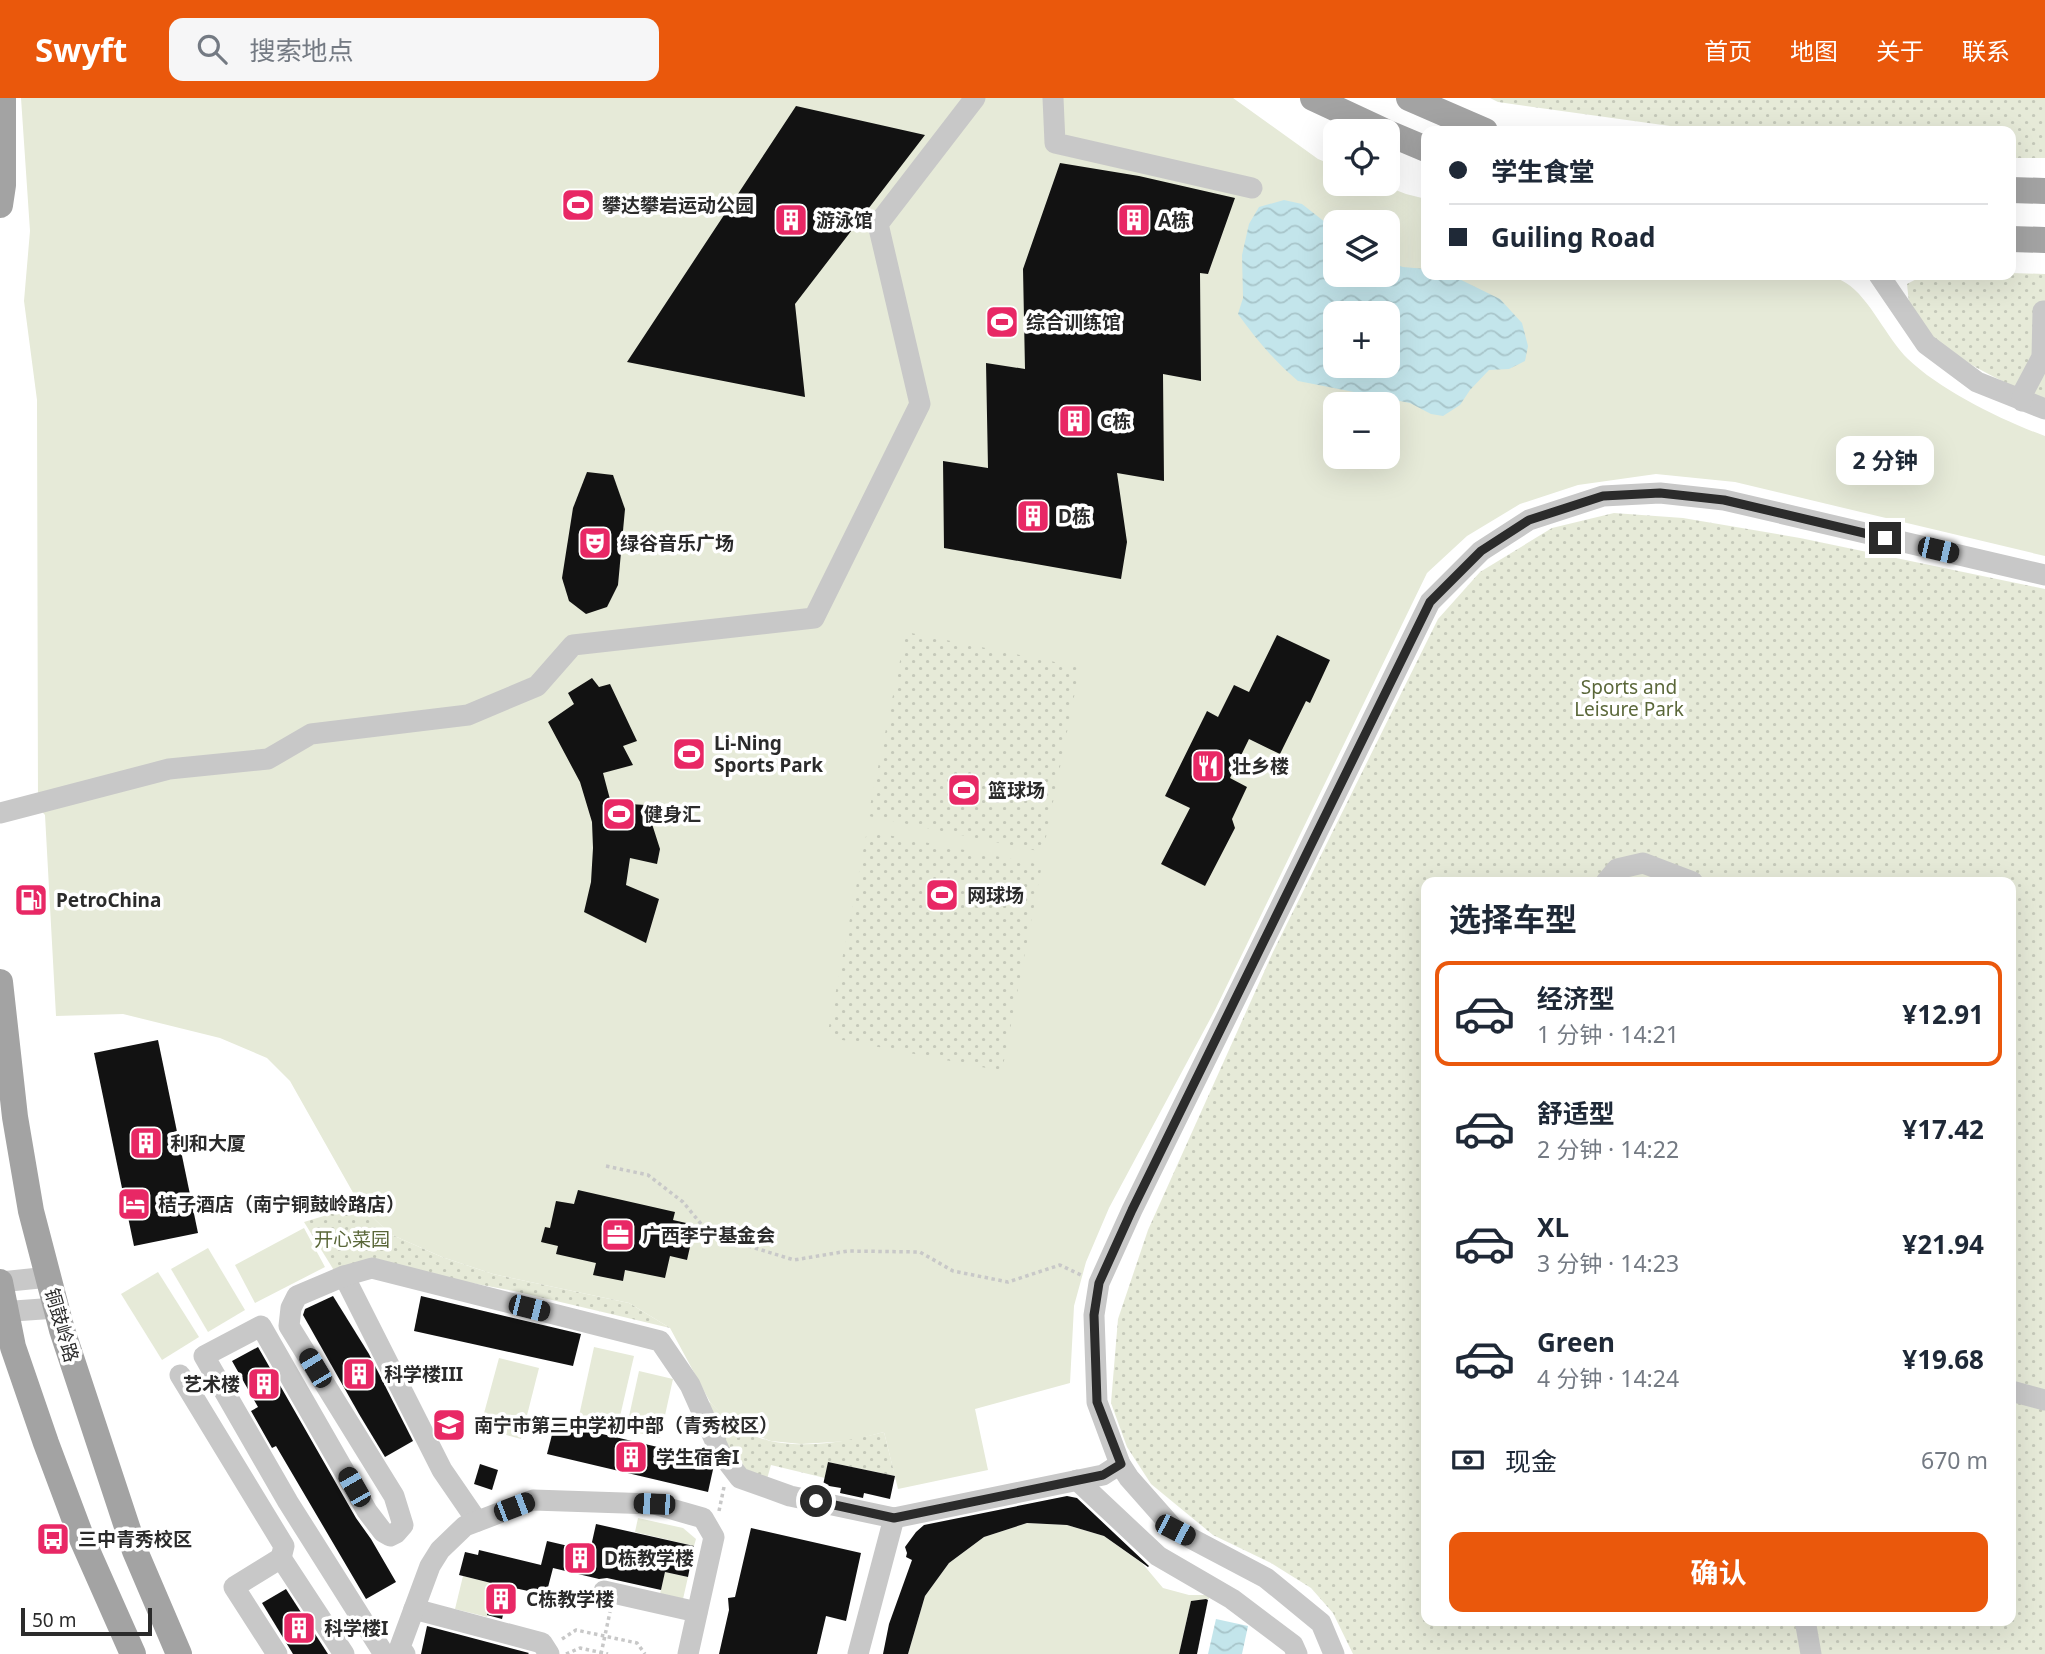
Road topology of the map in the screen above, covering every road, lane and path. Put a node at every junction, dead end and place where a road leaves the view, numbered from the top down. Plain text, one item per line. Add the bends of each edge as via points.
1 (3, 98) edge
2 (975, 98) edge
3 (1053, 98) edge
4 (1313, 98) edge
5 (1409, 98) edge
6 (1358, 119) edge
7 (1473, 126) edge
8 (1400, 138) edge
9 (1421, 147) edge
10 (1252, 188) dead end
11 (2016, 190) edge
12 (2045, 191) edge
13 (0, 205) edge
14 (2016, 239) edge
15 (2045, 240) edge
16 (1883, 280) edge
17 (2045, 311) edge
18 (2022, 401) junction
19 (2045, 409) edge
20 (2045, 575) edge
21 (0, 813) edge
22 (1610, 877) edge
23 (1680, 877) edge
24 (0, 982) edge
25 (607, 1166) dead end
26 (344, 1276) junction
27 (48, 1278) junction
28 (0, 1282) edge
29 (1099, 1283) junction
30 (57, 1308) junction
31 (3, 1312) edge
32 (180, 1375) dead end
33 (2016, 1392) edge
34 (2045, 1400) edge
35 (729, 1463) junction
36 (1121, 1464) junction
37 (1077, 1480) junction
38 (894, 1518) junction
39 (477, 1521) junction
40 (714, 1537) junction
41 (281, 1558) junction
42 (609, 1592) joint
43 (158, 1606) junction
44 (414, 1609) junction
45 (696, 1612) junction
46 (118, 1622) junction
47 (1806, 1626) edge
48 (605, 1636) junction
49 (552, 1648) edge
50 (601, 1653) edge
51 (132, 1654) edge
52 (179, 1654) edge
53 (277, 1654) edge
54 (344, 1654) edge
55 (384, 1654) edge
56 (405, 1654) edge
57 (566, 1654) edge
58 (608, 1654) edge
59 (645, 1654) edge
60 (688, 1654) edge
61 (858, 1654) edge
62 (1297, 1654) edge
63 (1334, 1654) edge
64 (1811, 1654) edge

1 - 13 main road
2 - 21 street via 878,223 920,404 814,618 573,645 537,686 468,715 311,734 268,759 169,769
3 - 10 street via 1055,143
4 - 6 main road
5 - 7 main road
8 - 9 main road
11 - 12 main road
14 - 15 main road
16 - 18 street via 1926,344 1977,382
17 - 18 street via 2042,357
18 - 19 street
20 - 29 street via 1724,500 1660,493 1603,496 1529,520 1481,551 1430,602
22 - 23 street via 1617,869 1643,863
24 - 27 main road, 铜鼓岭路 via 15,1117
25 - 29 path via 648,1175 683,1202 711,1236 730,1231 742,1244 794,1260 848,1251 920,1252 953,1270 1007,1282 1060,1265
26 - 35 street via 372,1268 660,1341 690,1385
26 - 39 street via 442,1470
26 - 55 street via 297,1296 289,1326 394,1496 403,1525 390,1536 367,1511 261,1326 204,1356 288,1502
27 - 28 street
27 - 30 main road, 铜鼓岭路
28 - 31 main road
29 - 36 street via 1094,1315 1097,1402
30 - 31 street
30 - 43 main road, 铜鼓岭路 via 135,1551
31 - 46 main road via 46,1443
32 - 41 street via 284,1546
33 - 34 street
35 - 38 street via 740,1478 790,1496
35 - 40 path
36 - 37 street via 1103,1475
36 - 63 street via 1175,1530 1266,1578 1321,1623
37 - 38 street
37 - 62 street via 1158,1556 1232,1599 1293,1645
38 - 61 street
39 - 40 street via 533,1500 654,1504 703,1518
39 - 44 street via 440,1550
40 - 45 street
41 - 53 street via 234,1587
41 - 54 street
42 - 45 street
42 - 48 path
43 - 46 main road
43 - 52 main road, 铜鼓岭路
44 - 49 street
44 - 56 street via 400,1647
45 - 60 street
46 - 51 main road
47 - 64 street
48 - 49 path via 576,1630
48 - 50 path
48 - 59 path via 637,1643
50 - 57 path via 580,1648
50 - 58 path

